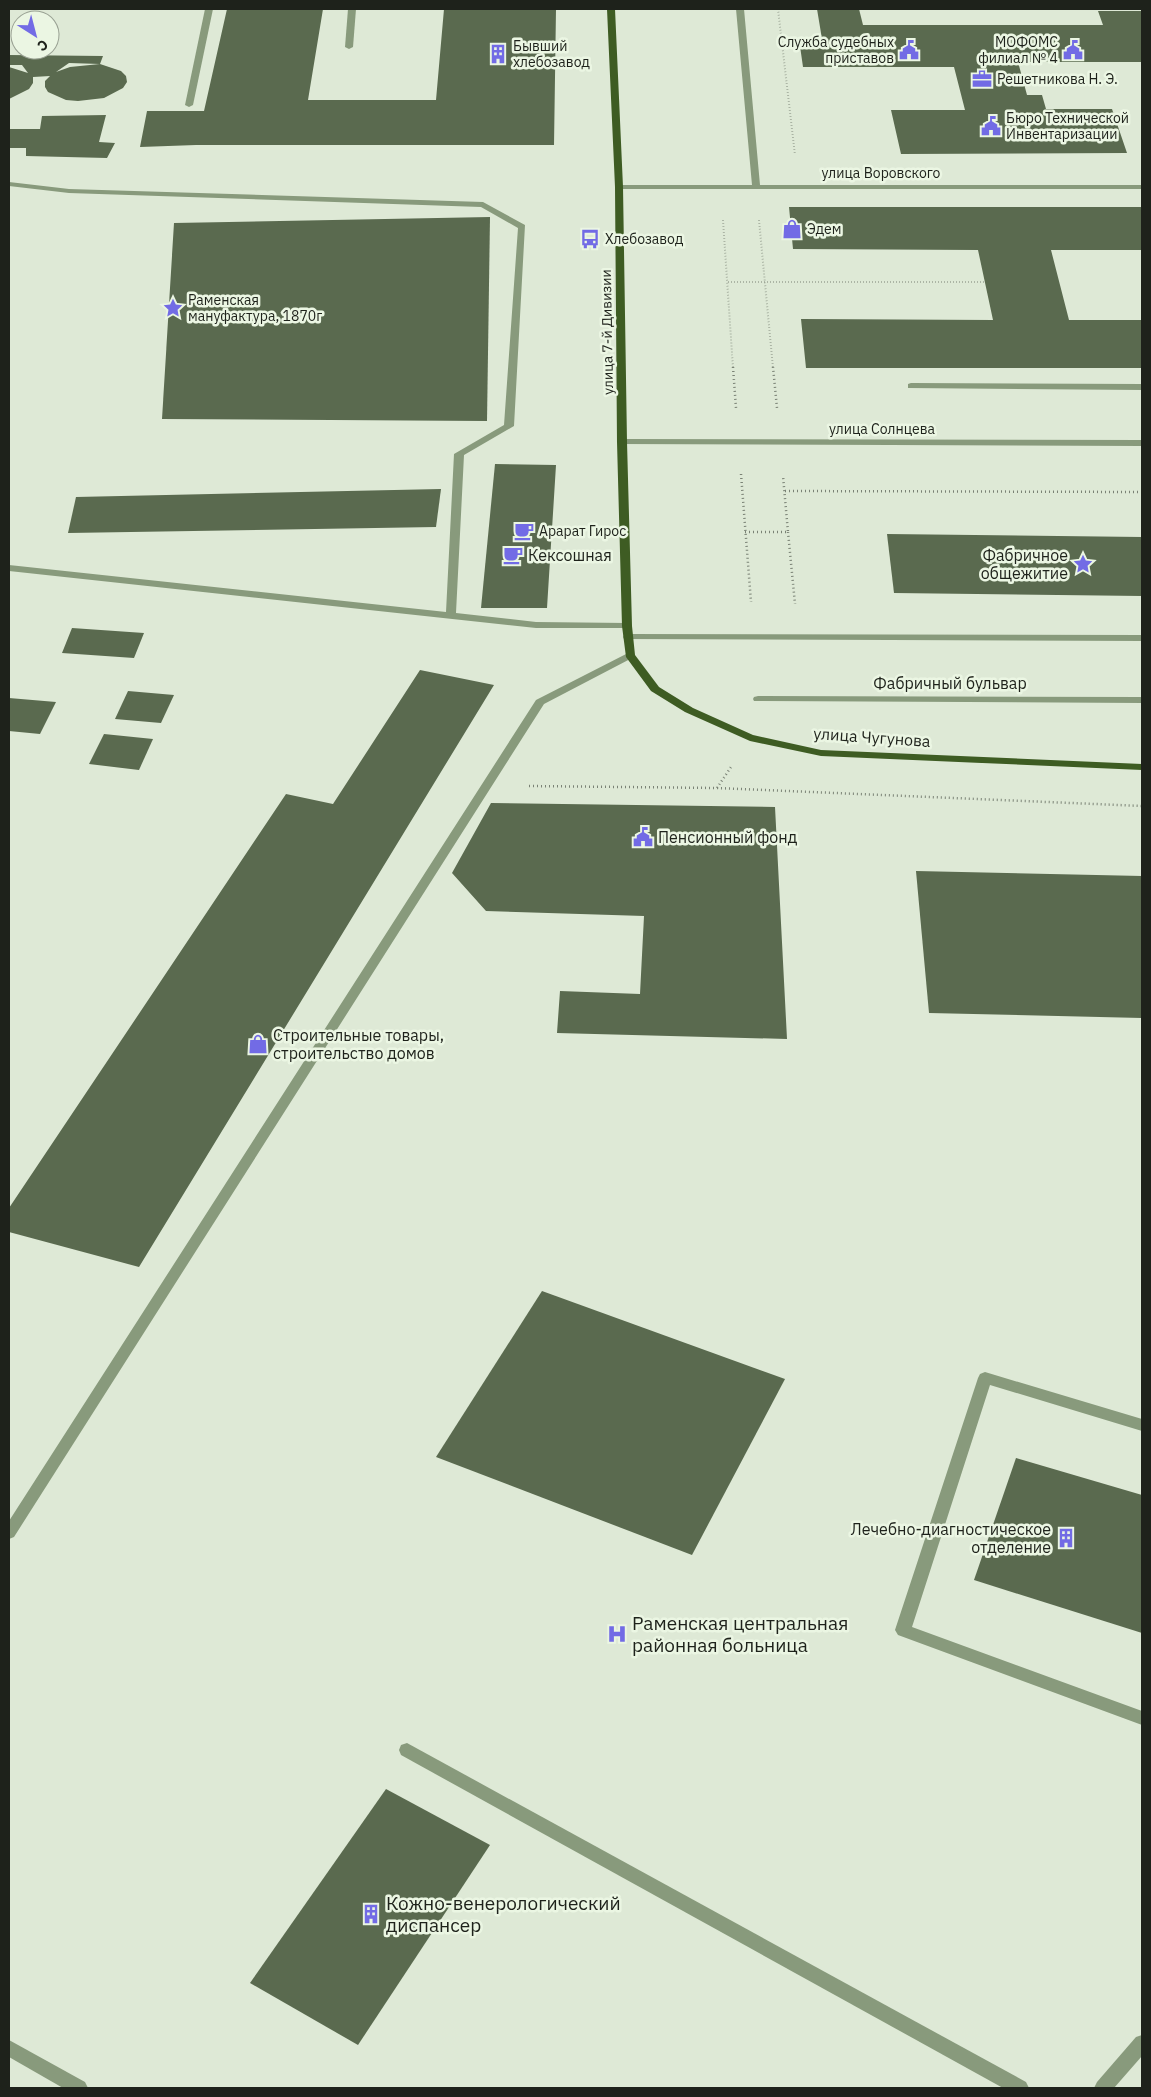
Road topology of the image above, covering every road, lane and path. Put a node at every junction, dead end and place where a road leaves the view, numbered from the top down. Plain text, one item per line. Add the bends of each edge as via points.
1 (209, 9) edge
2 (352, 9) edge
3 (611, 9) edge
4 (740, 9) edge
5 (778, 9) edge
6 (349, 47) dead end
7 (189, 105) dead end
8 (9, 184) edge
9 (619, 187) junction
10 (756, 187) junction
11 (799, 187) junction
12 (1142, 188) edge
13 (759, 216) dead end
14 (728, 282) dead end
15 (765, 282) junction
16 (985, 282) dead end
17 (911, 386) dead end
18 (1142, 387) edge
19 (622, 442) junction
20 (780, 442) junction
21 (1142, 443) edge
22 (785, 491) junction
23 (1142, 492) edge
24 (745, 532) dead end
25 (788, 532) junction
26 (9, 568) edge
27 (452, 616) junction
28 (628, 631) junction
29 (798, 638) junction
30 (1142, 638) edge
31 (630, 655) junction
32 (758, 699) dead end
33 (1142, 700) edge
34 (1142, 767) edge
35 (486, 785) junction
36 (1142, 806) edge
37 (1142, 1425) edge
38 (9, 1533) edge
39 (1142, 1718) edge
40 (407, 1750) dead end
41 (1142, 2043) edge
42 (9, 2048) edge
43 (79, 2088) edge
44 (1020, 2088) edge
45 (1103, 2088) edge

1 - 7 street
2 - 6 street
3 - 9 main road, улица 7-й Дивизии
4 - 10 street
5 - 11 path
8 - 27 street via 69,191 483,205 522,227 509,426 459,454
9 - 10 street, улица Воровского
9 - 19 main road, улица 7-й Дивизии
10 - 11 street, улица Воровского
11 - 12 street, улица Воровского
13 - 15 path
14 - 15 path
15 - 16 path
15 - 20 path
17 - 18 street
19 - 20 street, улица Солнцева
19 - 28 main road, улица 7-й Дивизии
20 - 21 street, улица Солнцева
20 - 22 path
22 - 23 path
22 - 25 path
24 - 25 path
25 - 29 path
26 - 27 street
27 - 28 street
28 - 29 street
28 - 31 main road, улица 7-й Дивизии
29 - 30 street
31 - 34 main road, улица Чугунова via 655,689 689,710 750,738 821,753
31 - 35 street via 540,702
32 - 33 street, Фабричный бульвар
35 - 36 path via 717,788
35 - 38 street
37 - 39 street via 986,1378 903,1630
40 - 44 street
41 - 45 street
42 - 43 street

